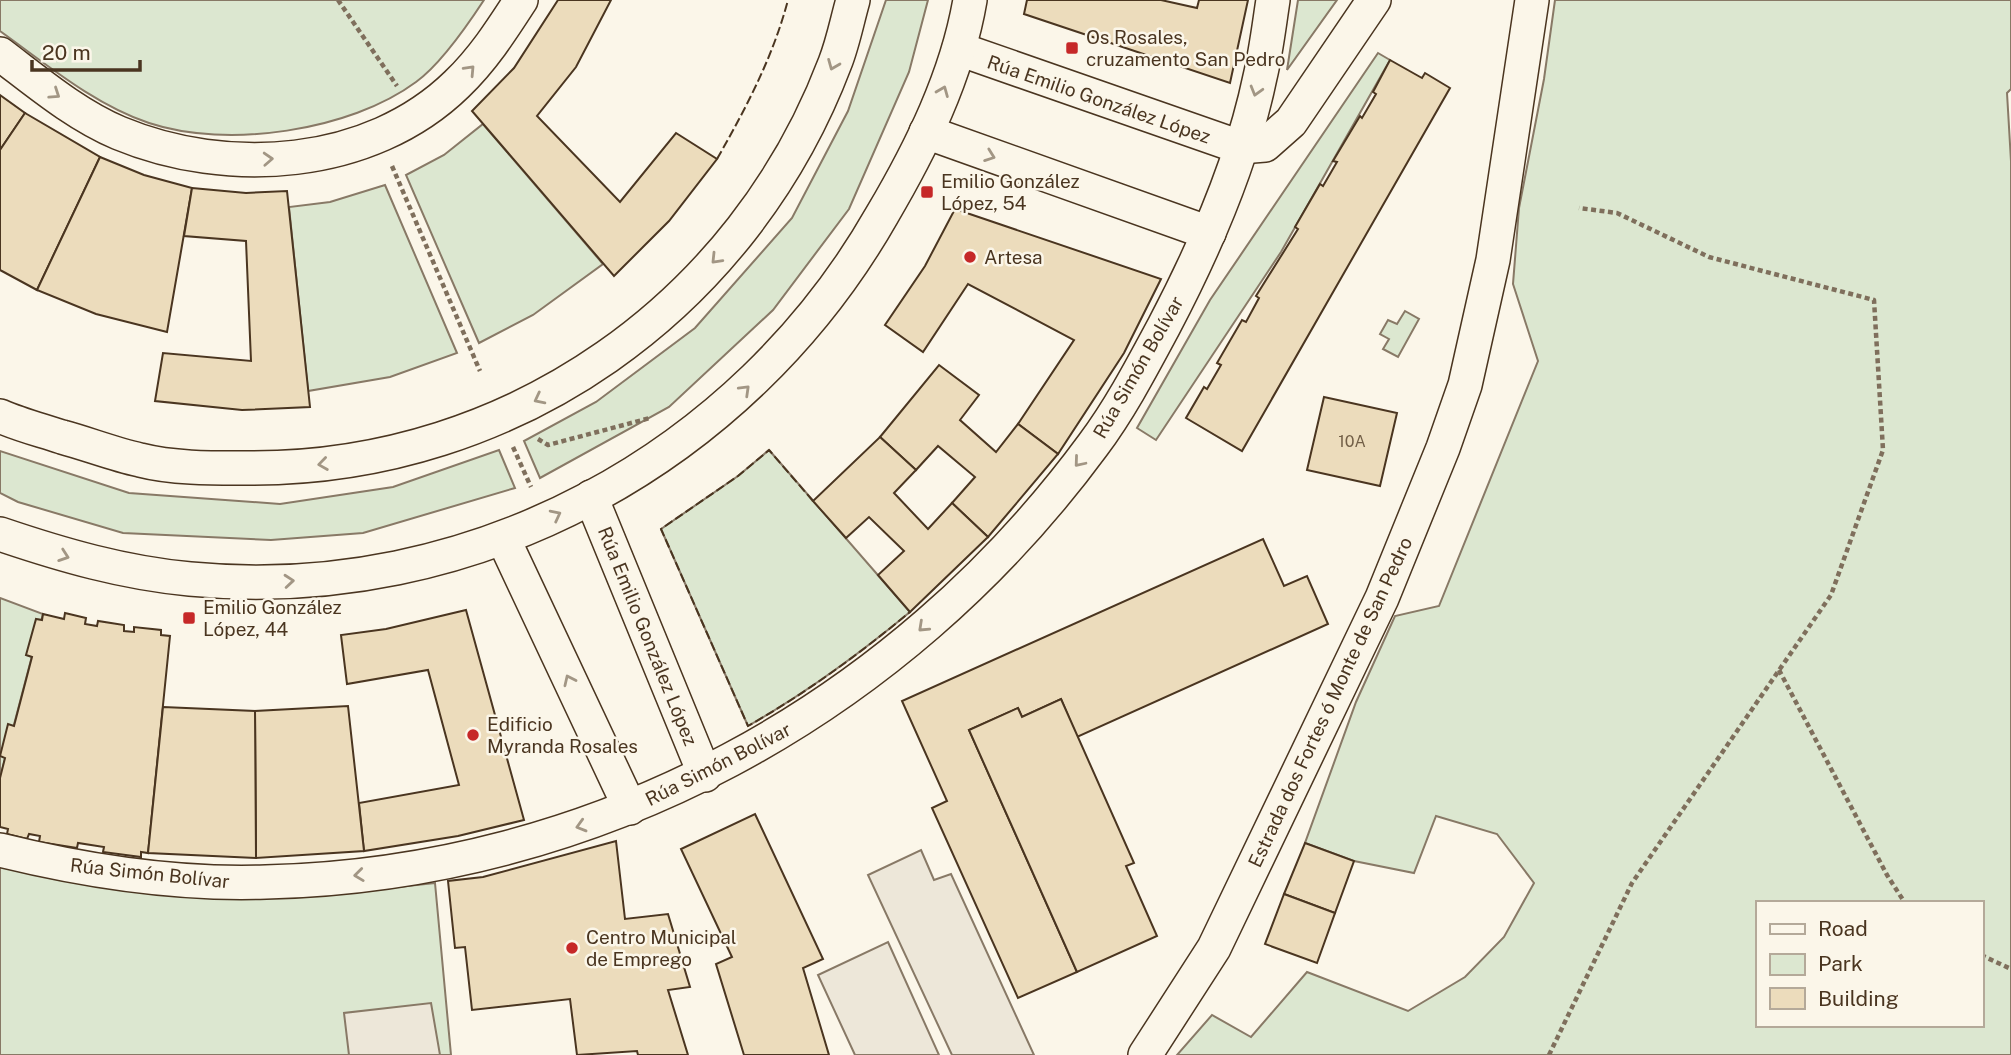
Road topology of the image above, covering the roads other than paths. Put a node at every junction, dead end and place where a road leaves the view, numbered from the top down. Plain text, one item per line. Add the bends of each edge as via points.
1 (521, 0) edge
2 (853, 0) edge
3 (970, 0) edge
4 (1273, 0) edge
5 (1374, 0) edge
6 (1532, 0) edge
7 (959, 49) junction
8 (0, 54) edge
9 (926, 132) junction
10 (1240, 147) junction
11 (1209, 233) junction
12 (0, 416) edge
13 (591, 497) junction
14 (0, 534) edge
15 (503, 538) junction
16 (705, 775) junction
17 (630, 808) junction
18 (0, 850) edge
19 (1144, 1055) edge

8 -> 1 street via 54,95 117,132 176,153 266,160 322,154 379,137 418,113 455,86 490,49
2 -> 12 street via 835,63 787,164 731,243 659,318 596,367 542,398 437,442 298,468 142,461
3 - 7 street
4 -> 10 street, Rúa Simón Bolívar via 1260,78
5 - 10 street via 1291,122 1265,145
6 - 19 street, Estrada dos Fortes ó Monte de San Pedro via 1493,260 1465,386 1444,448 1376,611 1214,948
9 -> 7 street
7 - 10 street, Rúa Emilio González López
9 -> 11 street
13 -> 9 street via 680,444 740,396 798,338 855,263
10 - 11 street, Rúa Simón Bolívar
11 -> 16 street, Rúa Simón Bolívar via 1142,368 1094,444 1005,552 908,641 817,710
15 -> 13 street
13 - 16 street, Rúa Emilio González López
14 -> 15 street via 77,560 132,571 191,580 278,582 363,574
17 -> 15 street
16 - 17 street, Rúa Simón Bolívar
17 -> 18 street, Rúa Simón Bolívar via 462,860 264,883 122,873

